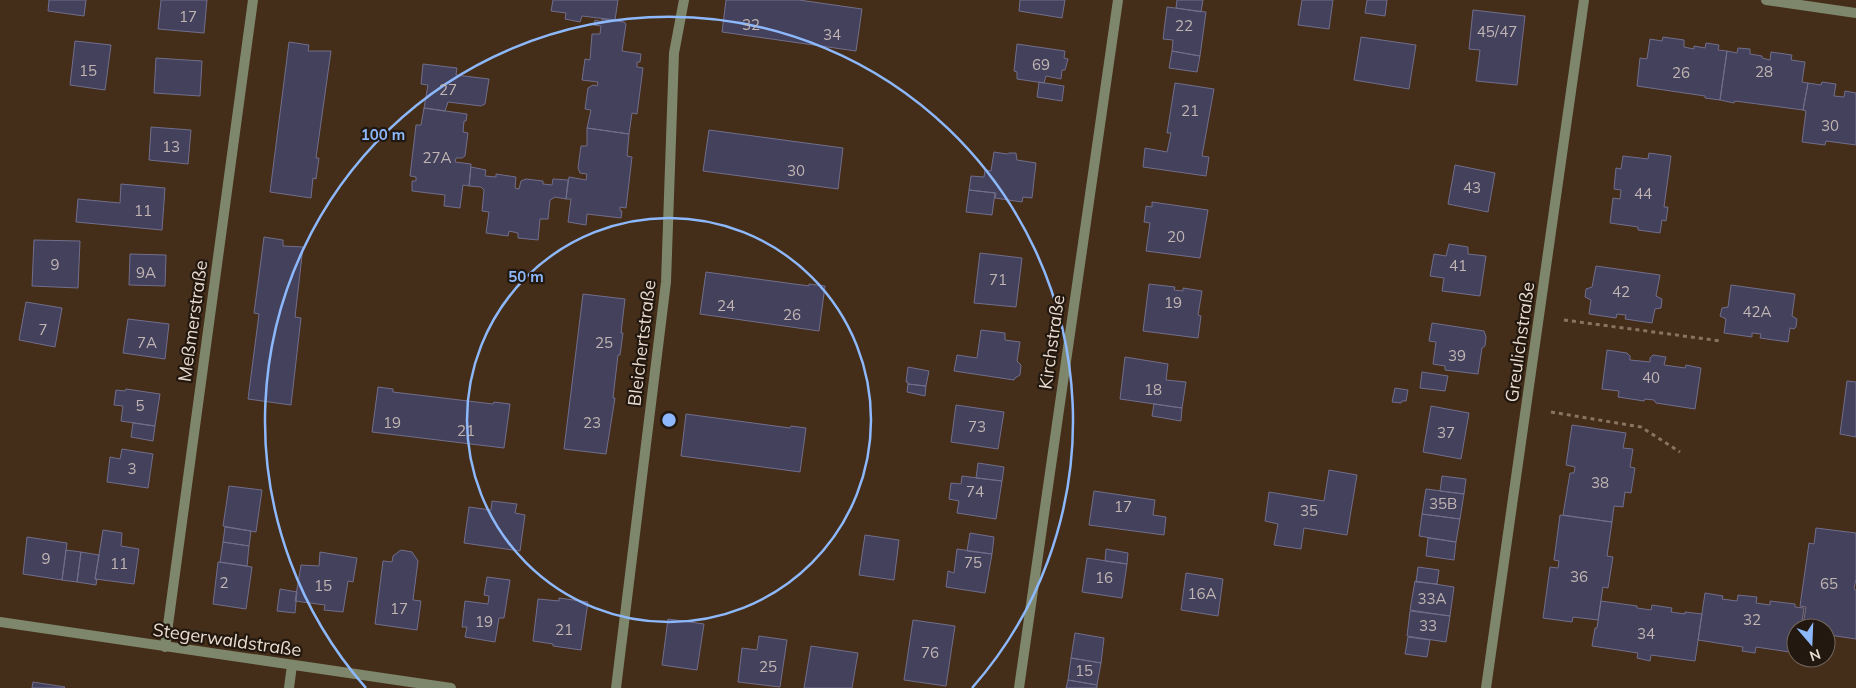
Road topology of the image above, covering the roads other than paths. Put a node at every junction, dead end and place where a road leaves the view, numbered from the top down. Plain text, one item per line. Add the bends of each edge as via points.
1 (253, 0) edge
2 (684, 0) edge
3 (1118, 0) edge
4 (1584, 0) edge
5 (1766, 0) edge
6 (1856, 13) edge
7 (0, 622) edge
8 (165, 647) junction
9 (292, 665) junction
10 (289, 688) edge
11 (450, 688) edge
12 (616, 688) edge
13 (1019, 688) edge
14 (1486, 688) edge

1 - 8 street, Meßmerstraße
2 - 12 street, Bleichertstraße via 674,53 666,282
3 - 13 street, Kirchstraße
4 - 14 street, Greulichstraße
5 - 6 street
7 - 8 street, Stegerwaldstraße
8 - 9 street, Stegerwaldstraße
9 - 10 street
9 - 11 street, Stegerwaldstraße

